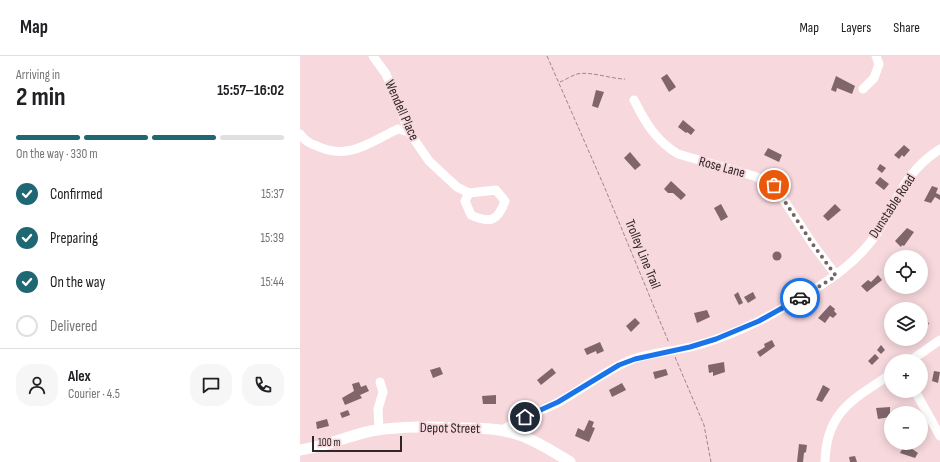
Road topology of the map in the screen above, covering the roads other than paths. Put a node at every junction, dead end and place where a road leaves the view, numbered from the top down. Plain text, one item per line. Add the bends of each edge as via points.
1 (373, 56) edge
2 (876, 56) edge
3 (863, 89) dead end
4 (634, 100) dead end
5 (409, 132) junction
6 (300, 134) edge
7 (940, 149) edge
8 (468, 193) dead end
9 (836, 276) junction
10 (940, 340) edge
11 (920, 354) edge
12 (884, 379) edge
13 (380, 382) dead end
14 (919, 398) edge
15 (379, 430) junction
16 (503, 430) junction
17 (940, 436) edge
18 (300, 450) edge
19 (570, 462) edge
20 (825, 462) edge

1 - 5 street, Wendell Place via 386,74
2 - 3 street via 879,64 874,78
4 - 9 street, Rose Lane via 654,135 667,148 678,154 754,176 774,185
5 - 6 street via 398,129 362,148 345,152 328,151 305,141
5 - 8 street, Wendell Place via 429,161 457,187
7 - 9 street, Dunstable Road via 912,174 903,185 880,228 854,260
9 - 16 street, Dunstable Road via 759,321 716,339 619,365 558,402
10 - 11 street
12 - 20 street via 846,405 832,428
13 - 15 street via 383,392 378,409
14 - 17 street
15 - 16 main road, Depot Street via 418,427
15 - 18 main road, Depot Street
16 - 19 main road, Depot Street via 534,441

